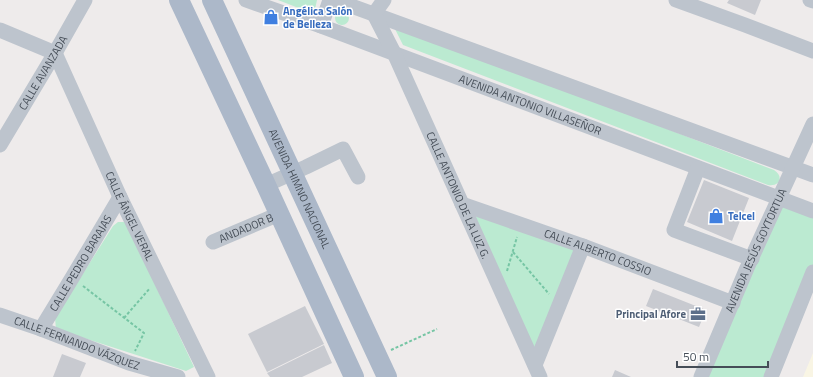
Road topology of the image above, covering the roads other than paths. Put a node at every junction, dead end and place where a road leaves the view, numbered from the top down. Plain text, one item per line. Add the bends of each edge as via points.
1 (85, 0) edge
2 (179, 0) edge
3 (246, 0) edge
4 (330, 0) edge
5 (335, 0) edge
6 (384, 0) edge
7 (810, 0) edge
8 (813, 1) edge
9 (215, 2) edge
10 (685, 2) edge
11 (374, 14) junction
12 (321, 26) junction
13 (0, 30) edge
14 (813, 51) edge
15 (55, 53) junction
16 (394, 53) junction
17 (813, 124) edge
18 (0, 145) edge
19 (698, 168) junction
20 (793, 168) junction
21 (292, 173) junction
22 (813, 175) edge
23 (358, 177) dead end
24 (266, 185) junction
25 (120, 197) junction
26 (779, 198) junction
27 (462, 204) junction
28 (813, 211) edge
29 (279, 214) junction
30 (213, 242) dead end
31 (583, 246) junction
32 (745, 257) junction
33 (813, 272) edge
34 (733, 303) junction
35 (0, 315) edge
36 (41, 328) junction
37 (537, 371) edge
38 (178, 377) edge
39 (208, 377) edge
40 (354, 377) edge
41 (387, 377) edge
42 (701, 377) edge
43 (771, 377) edge

1 - 15 street, CALLE AVANZADA
2 - 24 main road
3 - 12 street, AVENIDA ANTONIO VILLASEÑOR
4 - 12 street
5 - 11 street
6 - 11 street
7 - 8 street
9 - 21 main road, AVENIDA HIMNO NACIONAL
10 - 14 street
11 - 16 street, CALLE ANTONIO DE LA LUZ G.
11 - 20 street
12 - 16 street, AVENIDA ANTONIO VILLASEÑOR
13 - 15 street
15 - 18 street, CALLE AVANZADA
15 - 25 street, CALLE ÁNGEL VERAL
16 - 19 street, AVENIDA ANTONIO VILLASEÑOR
16 - 27 street, CALLE ANTONIO DE LA LUZ G.
17 - 20 street, AVENIDA JESÚS GOYTORTUA
19 - 26 street, AVENIDA ANTONIO VILLASEÑOR
19 - 32 street via 674,230
20 - 22 street
20 - 26 street, AVENIDA JESÚS GOYTORTUA
21 - 23 street via 343,149
21 - 24 street
21 - 41 main road, AVENIDA HIMNO NACIONAL
24 - 29 main road
25 - 36 street, CALLE PEDRO BARAJAS
25 - 39 street, CALLE ÁNGEL VERAL
26 - 28 street, AVENIDA ANTONIO VILLASEÑOR
26 - 32 street, AVENIDA JESÚS GOYTORTUA
27 - 31 street, CALLE ALBERTO COSSIO
27 - 37 street, CALLE ANTONIO DE LA LUZ G.
29 - 30 street, ANDADOR B
29 - 40 main road
31 - 34 street, CALLE ALBERTO COSSIO
31 - 37 street via 559,305
32 - 34 street, AVENIDA JESÚS GOYTORTUA
33 - 43 street
34 - 42 street, AVENIDA JESÚS GOYTORTUA
35 - 36 street, CALLE FERNANDO VÁZQUEZ
36 - 38 street, CALLE FERNANDO VÁZQUEZ via 129,363

